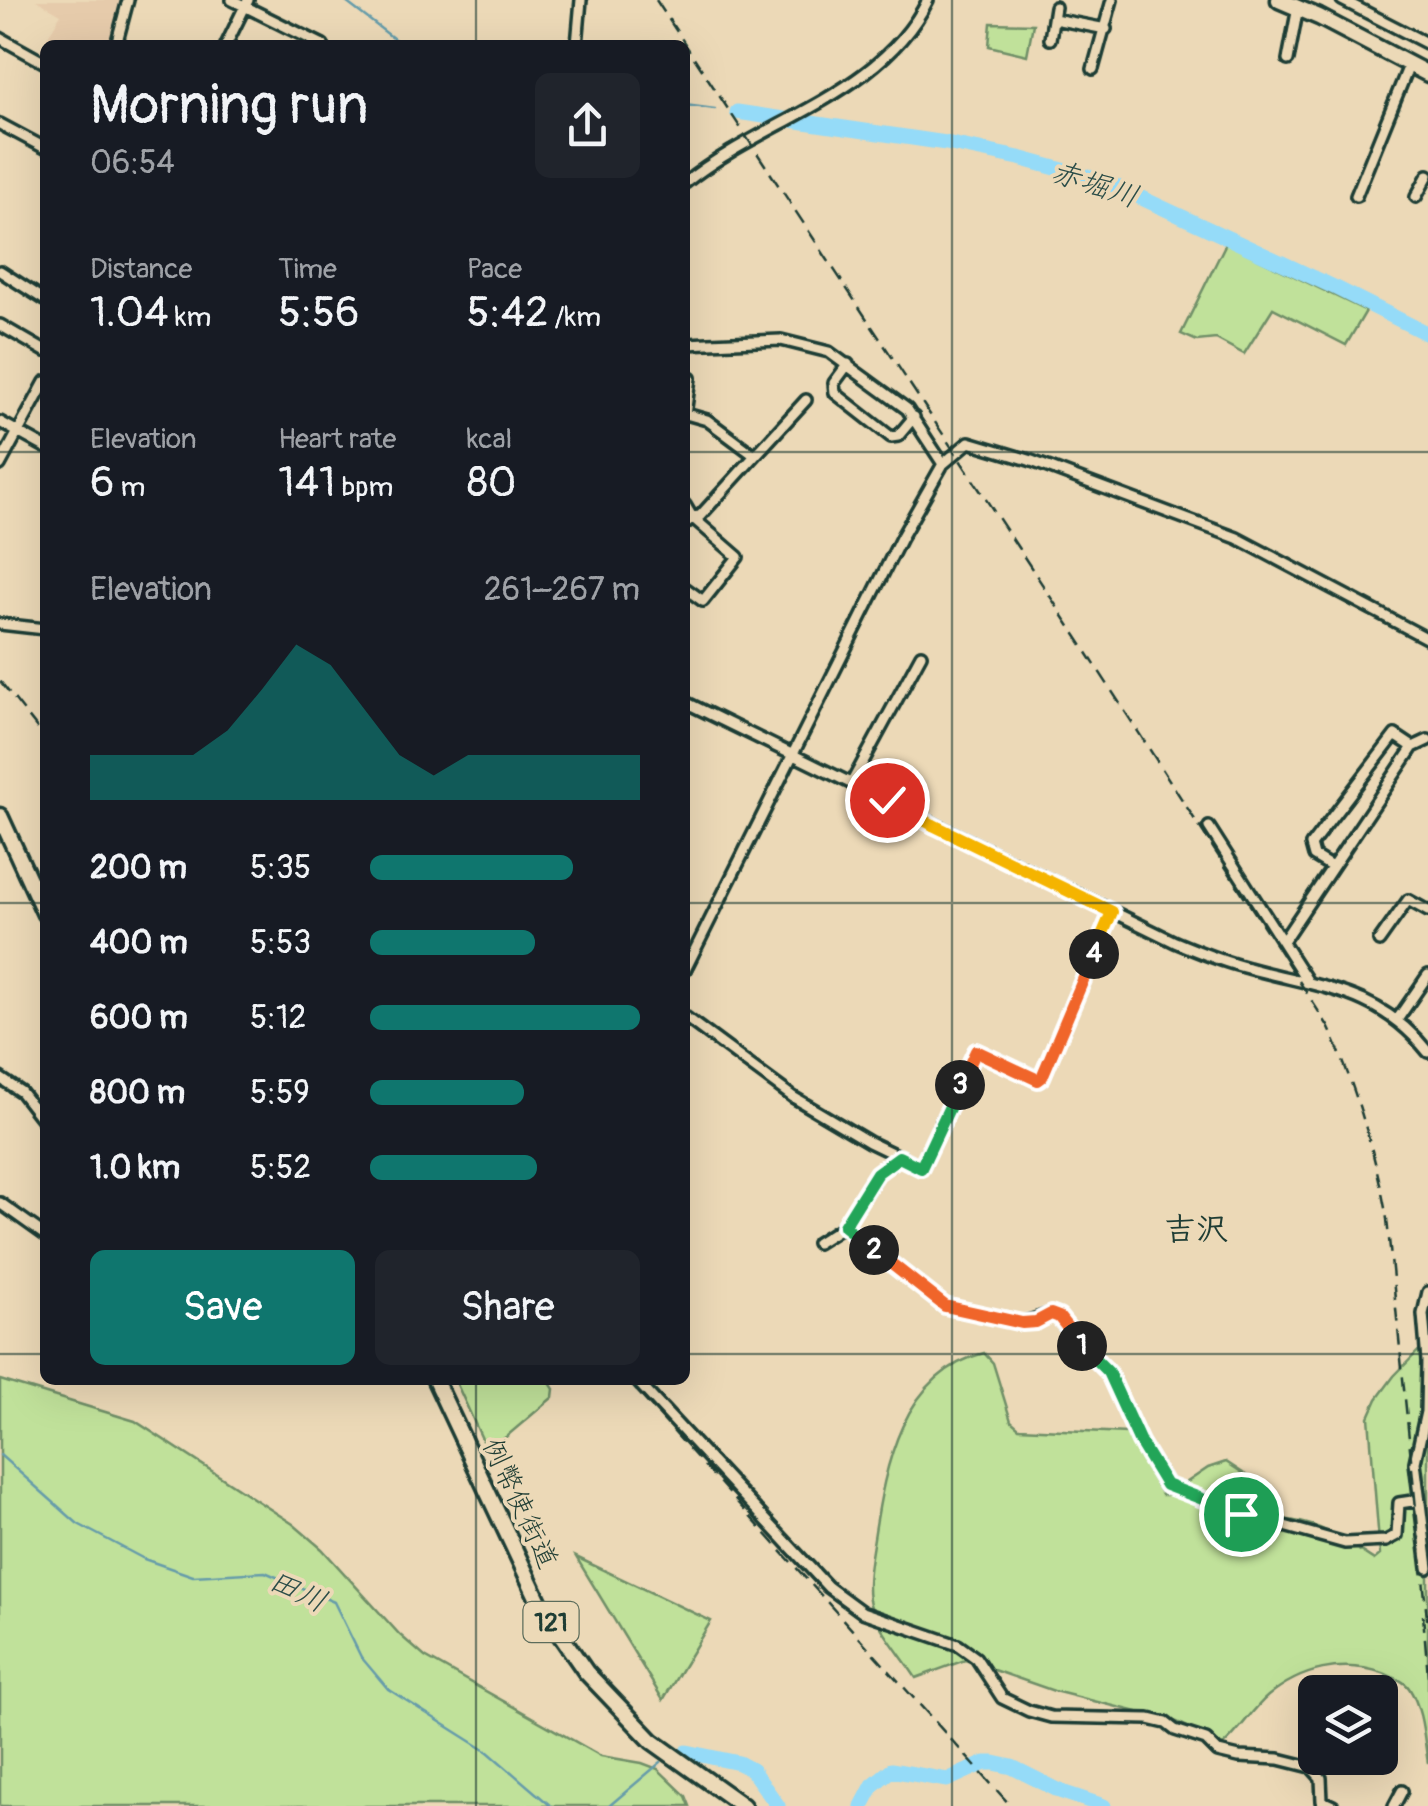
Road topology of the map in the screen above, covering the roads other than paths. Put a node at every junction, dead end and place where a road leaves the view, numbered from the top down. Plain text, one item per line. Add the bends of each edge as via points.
1 (128, 0) edge
2 (232, 0) edge
3 (581, 0) edge
4 (928, 0) edge
5 (1112, 0) edge
6 (1278, 0) edge
7 (1342, 0) edge
8 (247, 3) edge
9 (1054, 7) dead end
10 (1298, 7) junction
11 (1054, 19) junction
12 (1106, 29) junction
13 (0, 38) edge
14 (1050, 38) dead end
15 (117, 40) edge
16 (228, 40) edge
17 (314, 40) edge
18 (577, 40) edge
19 (1428, 44) edge
20 (40, 60) edge
21 (1288, 60) dead end
22 (1410, 64) junction
23 (1092, 69) dead end
24 (1428, 74) edge
25 (0, 124) edge
26 (40, 145) edge
27 (1428, 175) edge
28 (690, 179) edge
29 (1356, 196) dead end
30 (1416, 197) dead end
31 (0, 271) edge
32 (40, 297) edge
33 (0, 325) edge
34 (690, 344) edge
35 (40, 348) edge
36 (848, 364) junction
37 (40, 391) edge
38 (806, 400) dead end
39 (690, 416) edge
40 (914, 417) junction
41 (0, 422) edge
42 (18, 432) junction
43 (40, 443) edge
44 (754, 455) junction
45 (942, 464) junction
46 (0, 466) edge
47 (690, 520) edge
48 (690, 521) edge
49 (690, 592) edge
50 (0, 624) edge
51 (40, 628) edge
52 (1428, 639) edge
53 (920, 655) dead end
54 (690, 704) edge
55 (1428, 740) edge
56 (1413, 747) junction
57 (794, 753) junction
58 (852, 782) junction
59 (1344, 800) junction
60 (1366, 815) junction
61 (0, 816) edge
62 (1208, 827) dead end
63 (1332, 867) junction
64 (40, 903) edge
65 (1428, 911) edge
66 (1112, 912) junction
67 (1379, 941) dead end
68 (1283, 942) junction
69 (690, 960) edge
70 (1428, 975) edge
71 (1308, 982) junction
72 (1397, 1020) junction
73 (690, 1022) edge
74 (1428, 1052) edge
75 (0, 1078) edge
76 (40, 1117) edge
77 (899, 1157) junction
78 (0, 1203) edge
79 (844, 1226) junction
80 (40, 1232) edge
81 (818, 1243) dead end
82 (1428, 1292) edge
83 (437, 1385) edge
84 (641, 1385) edge
85 (1419, 1500) junction
86 (1428, 1568) edge
87 (1402, 1791) dead end
88 (743, 1806) edge
89 (1333, 1806) edge
90 (1394, 1806) edge

1 - 15 street
2 - 8 street
3 - 18 street
4 - 28 street via 882,62
5 - 12 street
6 - 10 highway
7 - 19 street
8 - 16 street
8 - 17 street
9 - 11 street
10 - 21 street
10 - 22 highway
11 - 12 street
11 - 14 street
12 - 23 street
13 - 20 street
22 - 24 highway
22 - 29 street
25 - 26 street
27 - 30 street
31 - 32 street
33 - 35 street
34 - 36 street via 781,340 818,347
36 - 40 street
36 - 40 street via 834,383 836,393 891,437
37 - 42 street
38 - 44 street
39 - 44 street
40 - 45 street
41 - 42 street
42 - 43 street
42 - 46 street
44 - 47 street
45 - 52 street via 970,442 1046,466 1237,538
45 - 57 street
48 - 49 street via 738,557 703,601
50 - 51 street
53 - 58 street
54 - 57 street
55 - 56 street
56 - 59 street via 1395,735
56 - 60 street
57 - 58 street
57 - 69 street
58 - 66 street
59 - 60 street
59 - 63 street via 1310,849
60 - 63 street
61 - 64 highway
62 - 68 street
63 - 68 street
65 - 67 street via 1408,900
66 - 71 street via 1214,958
66 - 77 street via 1042,1077 976,1051 921,1168
68 - 71 street
70 - 72 street
71 - 72 street via 1367,1000
72 - 74 street
73 - 77 street via 793,1097
75 - 76 street
77 - 79 street via 877,1173
78 - 80 street
79 - 81 street
79 - 85 street via 945,1306 1022,1323 1059,1317 1108,1372 1166,1485 1346,1544 1386,1542 1397,1535 1399,1503
82 - 85 street via 1426,1412 1415,1462
83 - 88 highway, 例幣使街道 / 121 via 543,1610 586,1672 652,1740
84 - 89 street via 828,1586 862,1612 958,1644 976,1658 1002,1698 1051,1717 1149,1719 1206,1740 1218,1752 1311,1767 1321,1778 1322,1802
85 - 86 street
87 - 90 street

